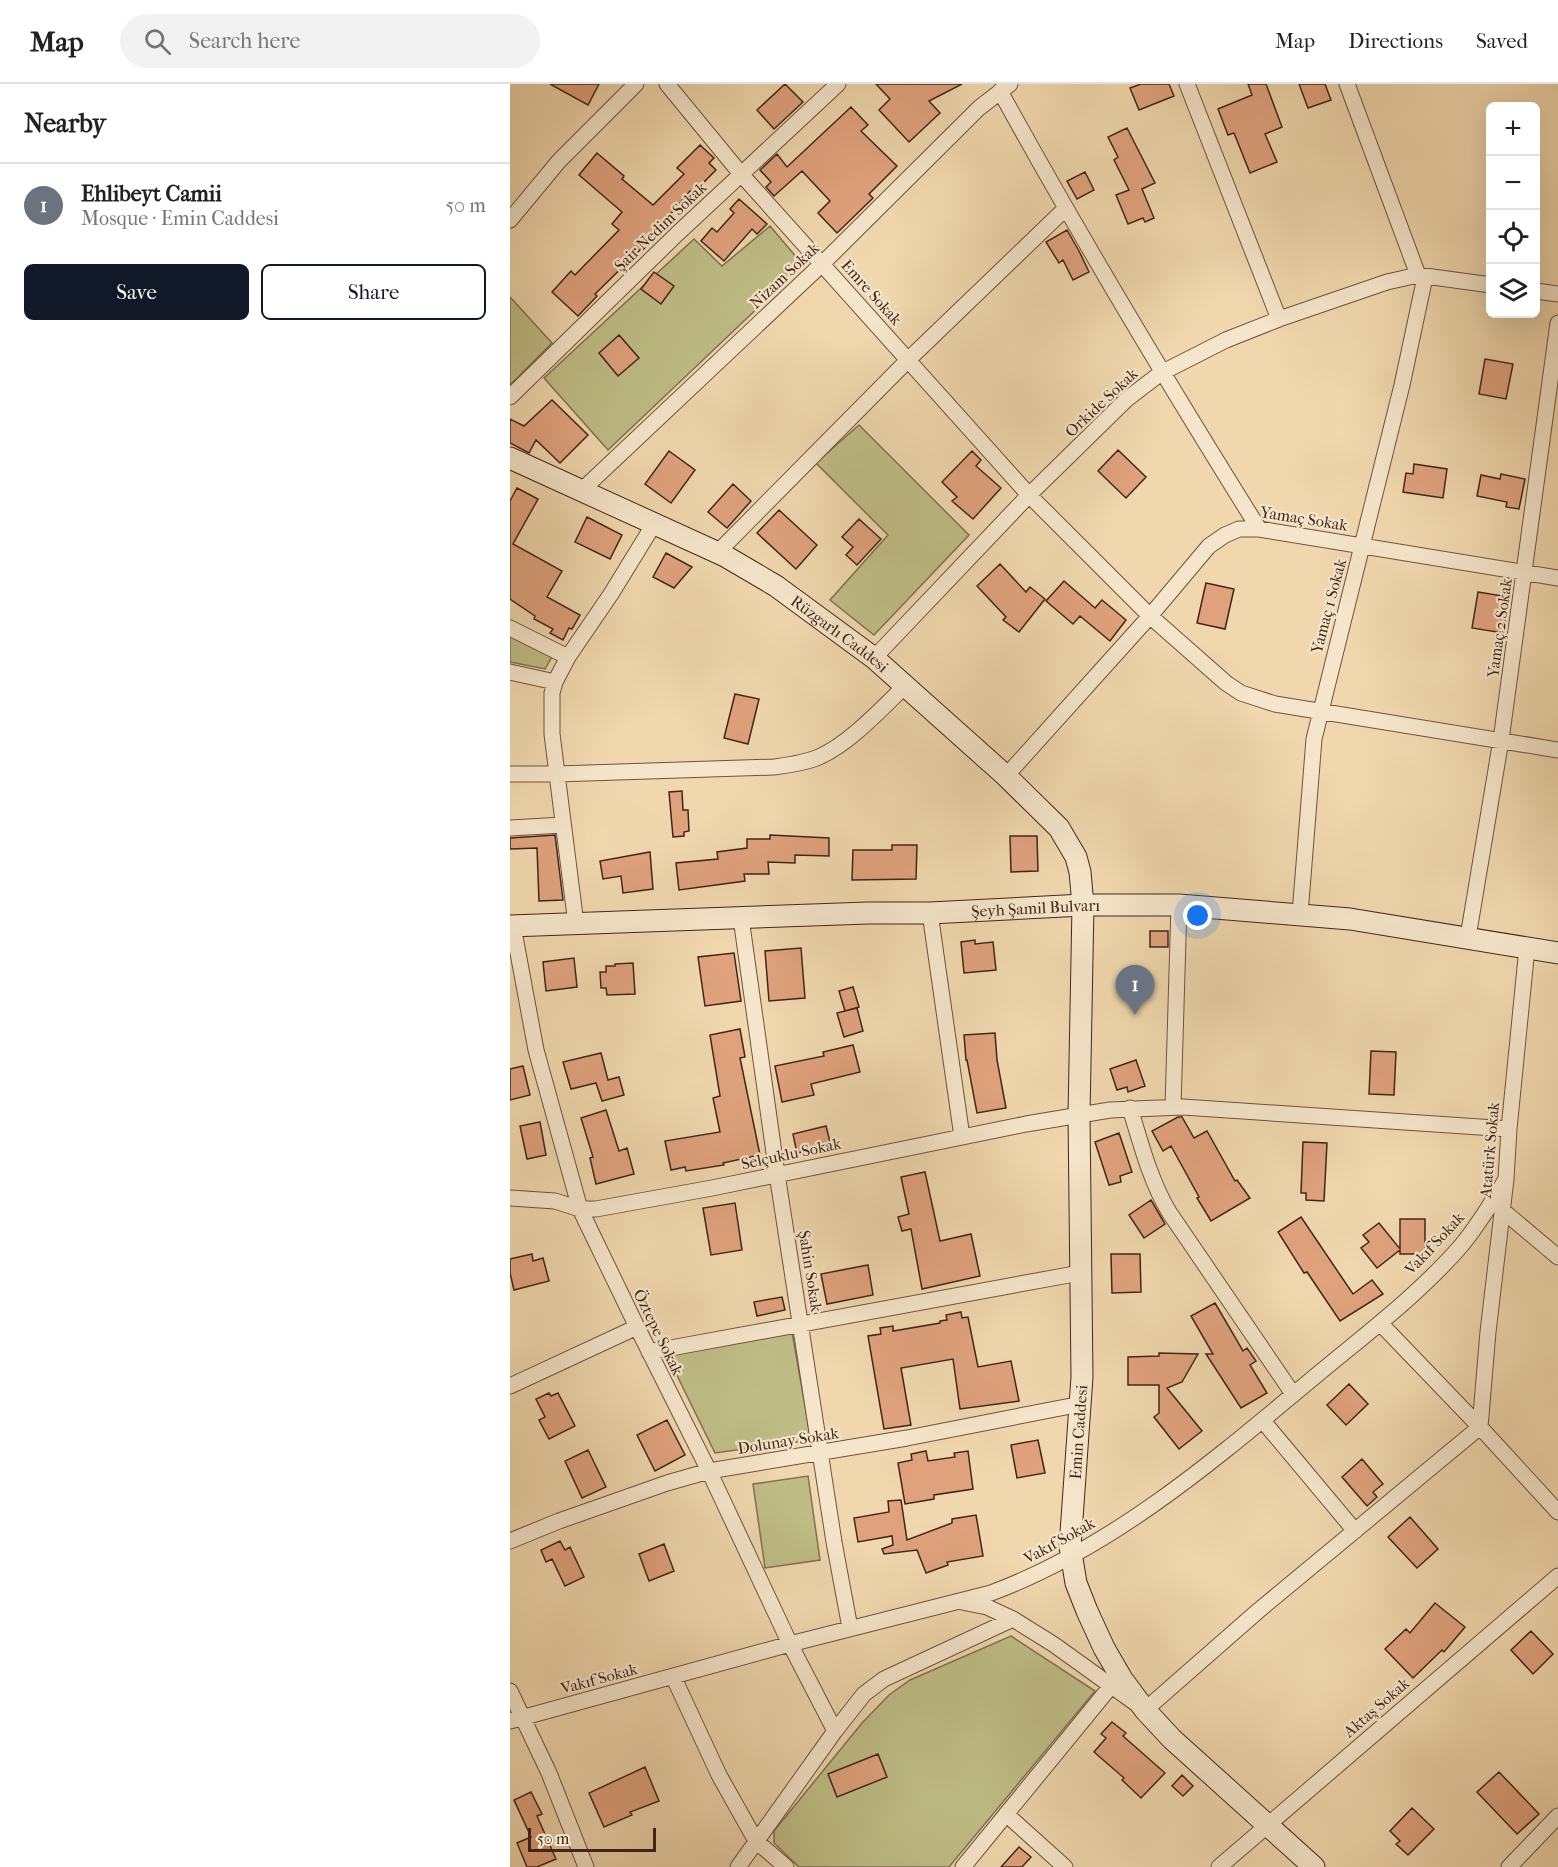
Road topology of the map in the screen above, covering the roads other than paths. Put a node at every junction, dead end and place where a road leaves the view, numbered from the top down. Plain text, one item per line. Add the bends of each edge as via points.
1 (636, 84) edge
2 (667, 84) edge
3 (838, 84) edge
4 (1187, 84) edge
5 (1347, 84) edge
6 (1005, 88) edge
7 (741, 174) junction
8 (1065, 209) junction
9 (510, 220) edge
10 (822, 264) junction
11 (1421, 276) junction
12 (1486, 284) edge
13 (1540, 292) edge
14 (1558, 294) edge
15 (1279, 319) junction
16 (1558, 323) edge
17 (909, 359) junction
18 (1161, 373) junction
19 (510, 398) edge
20 (510, 458) edge
21 (581, 491) junction
22 (1029, 495) junction
23 (654, 524) junction
24 (1259, 529) junction
25 (1363, 545) junction
26 (717, 553) junction
27 (1525, 573) junction
28 (1558, 578) edge
29 (1150, 615) junction
30 (510, 628) edge
31 (568, 657) junction
32 (874, 657) junction
33 (510, 672) edge
34 (555, 682) junction
35 (905, 686) junction
36 (1319, 711) junction
37 (1502, 740) junction
38 (1558, 750) edge
39 (510, 774) edge
40 (556, 774) junction
41 (1006, 776) junction
42 (563, 825) junction
43 (510, 828) edge
44 (1083, 905) junction
45 (1179, 905) junction
46 (930, 913) junction
47 (1299, 914) junction
48 (741, 918) junction
49 (576, 924) junction
50 (511, 926) edge
51 (1468, 937) junction
52 (1527, 948) junction
53 (1558, 953) edge
54 (1173, 1107) junction
55 (1130, 1108) junction
56 (1079, 1115) junction
57 (1509, 1129) junction
58 (962, 1137) junction
59 (777, 1174) junction
60 (1506, 1179) junction
61 (510, 1198) edge
62 (580, 1209) junction
63 (1502, 1210) junction
64 (1558, 1257) edge
65 (1080, 1273) junction
66 (801, 1323) junction
67 (1380, 1323) junction
68 (637, 1327) junction
69 (649, 1352) junction
70 (510, 1386) edge
71 (1293, 1394) junction
72 (1080, 1404) junction
73 (1263, 1421) junction
74 (1480, 1427) junction
75 (820, 1454) junction
76 (709, 1471) junction
77 (1558, 1512) edge
78 (1355, 1531) junction
79 (510, 1540) edge
80 (1071, 1556) junction
81 (1558, 1576) edge
82 (960, 1601) junction
83 (1013, 1619) junction
84 (850, 1628) junction
85 (790, 1644) junction
86 (673, 1676) junction
87 (1111, 1686) junction
88 (510, 1691) edge
89 (1145, 1710) junction
90 (516, 1720) edge
91 (835, 1731) junction
92 (1006, 1814) junction
93 (1558, 1816) edge
94 (1267, 1824) junction
95 (756, 1841) junction
96 (582, 1865) edge
97 (738, 1867) edge
98 (786, 1867) edge
99 (963, 1867) edge
100 (1065, 1867) edge
101 (1219, 1867) edge
102 (1314, 1867) edge
103 (1509, 1867) edge

1 - 9 street via 559,161
2 - 7 street, Emre Sokak
3 - 7 street, Şair Nedim Sokak
4 - 15 street
5 - 11 street
6 - 8 street
6 - 10 street, Nizam Sokak via 979,108
7 - 10 street, Emre Sokak
7 - 19 street, Şair Nedim Sokak
8 - 17 street
8 - 18 street
10 - 17 street, Emre Sokak
10 - 21 street, Nizam Sokak
11 - 12 street, Orkide Sokak
11 - 15 street, Orkide Sokak via 1373,287
11 - 25 street, Yamaç 1 Sokak via 1402,385
13 - 14 street
15 - 18 street, Orkide Sokak via 1208,348
16 - 27 street, Yamaç 2 Sokak
17 - 22 street, Emre Sokak
17 - 26 street
18 - 22 street, Orkide Sokak via 1127,399
18 - 24 street
20 - 21 street, Rüzgarlı Caddesi
21 - 23 street, Rüzgarlı Caddesi
22 - 29 street, Emre Sokak
22 - 32 street, Orkide Sokak
23 - 26 street, Rüzgarlı Caddesi
23 - 31 street
24 - 25 street, Yamaç Sokak
24 - 29 street, Yamaç Sokak via 1239,529 1209,546
25 - 27 street, Yamaç Sokak
25 - 36 street, Yamaç 1 Sokak
26 - 32 street, Rüzgarlı Caddesi via 776,586
27 - 28 street, Yamaç Sokak
27 - 37 street, Yamaç 2 Sokak
29 - 36 street, Emre Sokak via 1241,693 1275,704
29 - 41 street, Yamaç Sokak
30 - 31 street
31 - 34 street
32 - 35 street, Rüzgarlı Caddesi
33 - 34 street
34 - 40 street via 552,715
35 - 40 street via 845,740 809,761 774,767
35 - 41 street, Rüzgarlı Caddesi
36 - 37 street, Emre Sokak
36 - 47 street, Yamaç 1 Sokak
37 - 38 street, Emre Sokak
37 - 51 street, Yamaç 2 Sokak
39 - 40 street
40 - 42 street
41 - 44 street, Rüzgarlı Caddesi via 1069,843 1080,872
42 - 43 street
42 - 49 street
44 - 45 street, Şeyh Şamil Bulvarı
44 - 46 street, Şeyh Şamil Bulvarı
44 - 56 street, Emin Caddesi
45 - 47 street, Şeyh Şamil Bulvarı
45 - 54 street
46 - 48 street, Şeyh Şamil Bulvarı
46 - 58 street
47 - 51 street, Şeyh Şamil Bulvarı
48 - 49 street, Şeyh Şamil Bulvarı
48 - 59 street, Şahin Sokak
49 - 50 street, Şeyh Şamil Bulvarı
50 - 62 street, Öztepe Sokak via 536,1050
51 - 52 street, Şeyh Şamil Bulvarı
52 - 53 street, Şeyh Şamil Bulvarı
52 - 57 street, Atatürk Sokak
54 - 55 street, Selçuklu Sokak
54 - 57 street, Selçuklu Sokak
55 - 56 street, Selçuklu Sokak
55 - 71 street via 1151,1178 1169,1212
56 - 58 street, Selçuklu Sokak
56 - 65 street, Emin Caddesi
57 - 60 street, Atatürk Sokak
58 - 59 street, Selçuklu Sokak
59 - 62 street, Selçuklu Sokak via 650,1200
59 - 66 street, Şahin Sokak
60 - 63 street, Atatürk Sokak
60 - 67 street, Vakıf Sokak via 1460,1248
61 - 62 street, Selçuklu Sokak via 555,1202
62 - 68 street, Öztepe Sokak
63 - 64 street
63 - 74 street, Atatürk Sokak
65 - 66 street
65 - 72 street, Emin Caddesi
66 - 69 street
66 - 75 street, Şahin Sokak
67 - 71 street, Vakıf Sokak
67 - 74 street
68 - 69 street, Öztepe Sokak
68 - 70 street
69 - 76 street, Öztepe Sokak
71 - 73 street, Vakıf Sokak
72 - 75 street, Dolunay Sokak
72 - 80 street, Emin Caddesi
73 - 78 street
73 - 80 street, Vakıf Sokak via 1144,1511
74 - 77 street
74 - 78 street
75 - 76 street, Dolunay Sokak
75 - 84 street, Şahin Sokak
76 - 79 street, Dolunay Sokak via 645,1490
76 - 85 street, Öztepe Sokak
78 - 89 street
80 - 82 street, Vakıf Sokak via 1016,1583
80 - 89 street, Emin Caddesi via 1076,1583 1104,1648
81 - 94 street, Aktaş Sokak
82 - 83 street via 987,1607
82 - 84 street, Vakıf Sokak
83 - 87 street
83 - 91 street via 884,1679 864,1694
84 - 85 street, Vakıf Sokak
85 - 86 street, Vakıf Sokak
85 - 91 street, Öztepe Sokak
86 - 90 street, Vakıf Sokak
86 - 95 street via 719,1775
87 - 89 street
87 - 92 street
88 - 90 street
89 - 94 street, Emin Caddesi
90 - 96 street via 549,1773
91 - 95 street
92 - 99 street
92 - 100 street
93 - 103 street
94 - 101 street, Aktaş Sokak
94 - 102 street, Emin Caddesi
95 - 97 street
95 - 98 street

